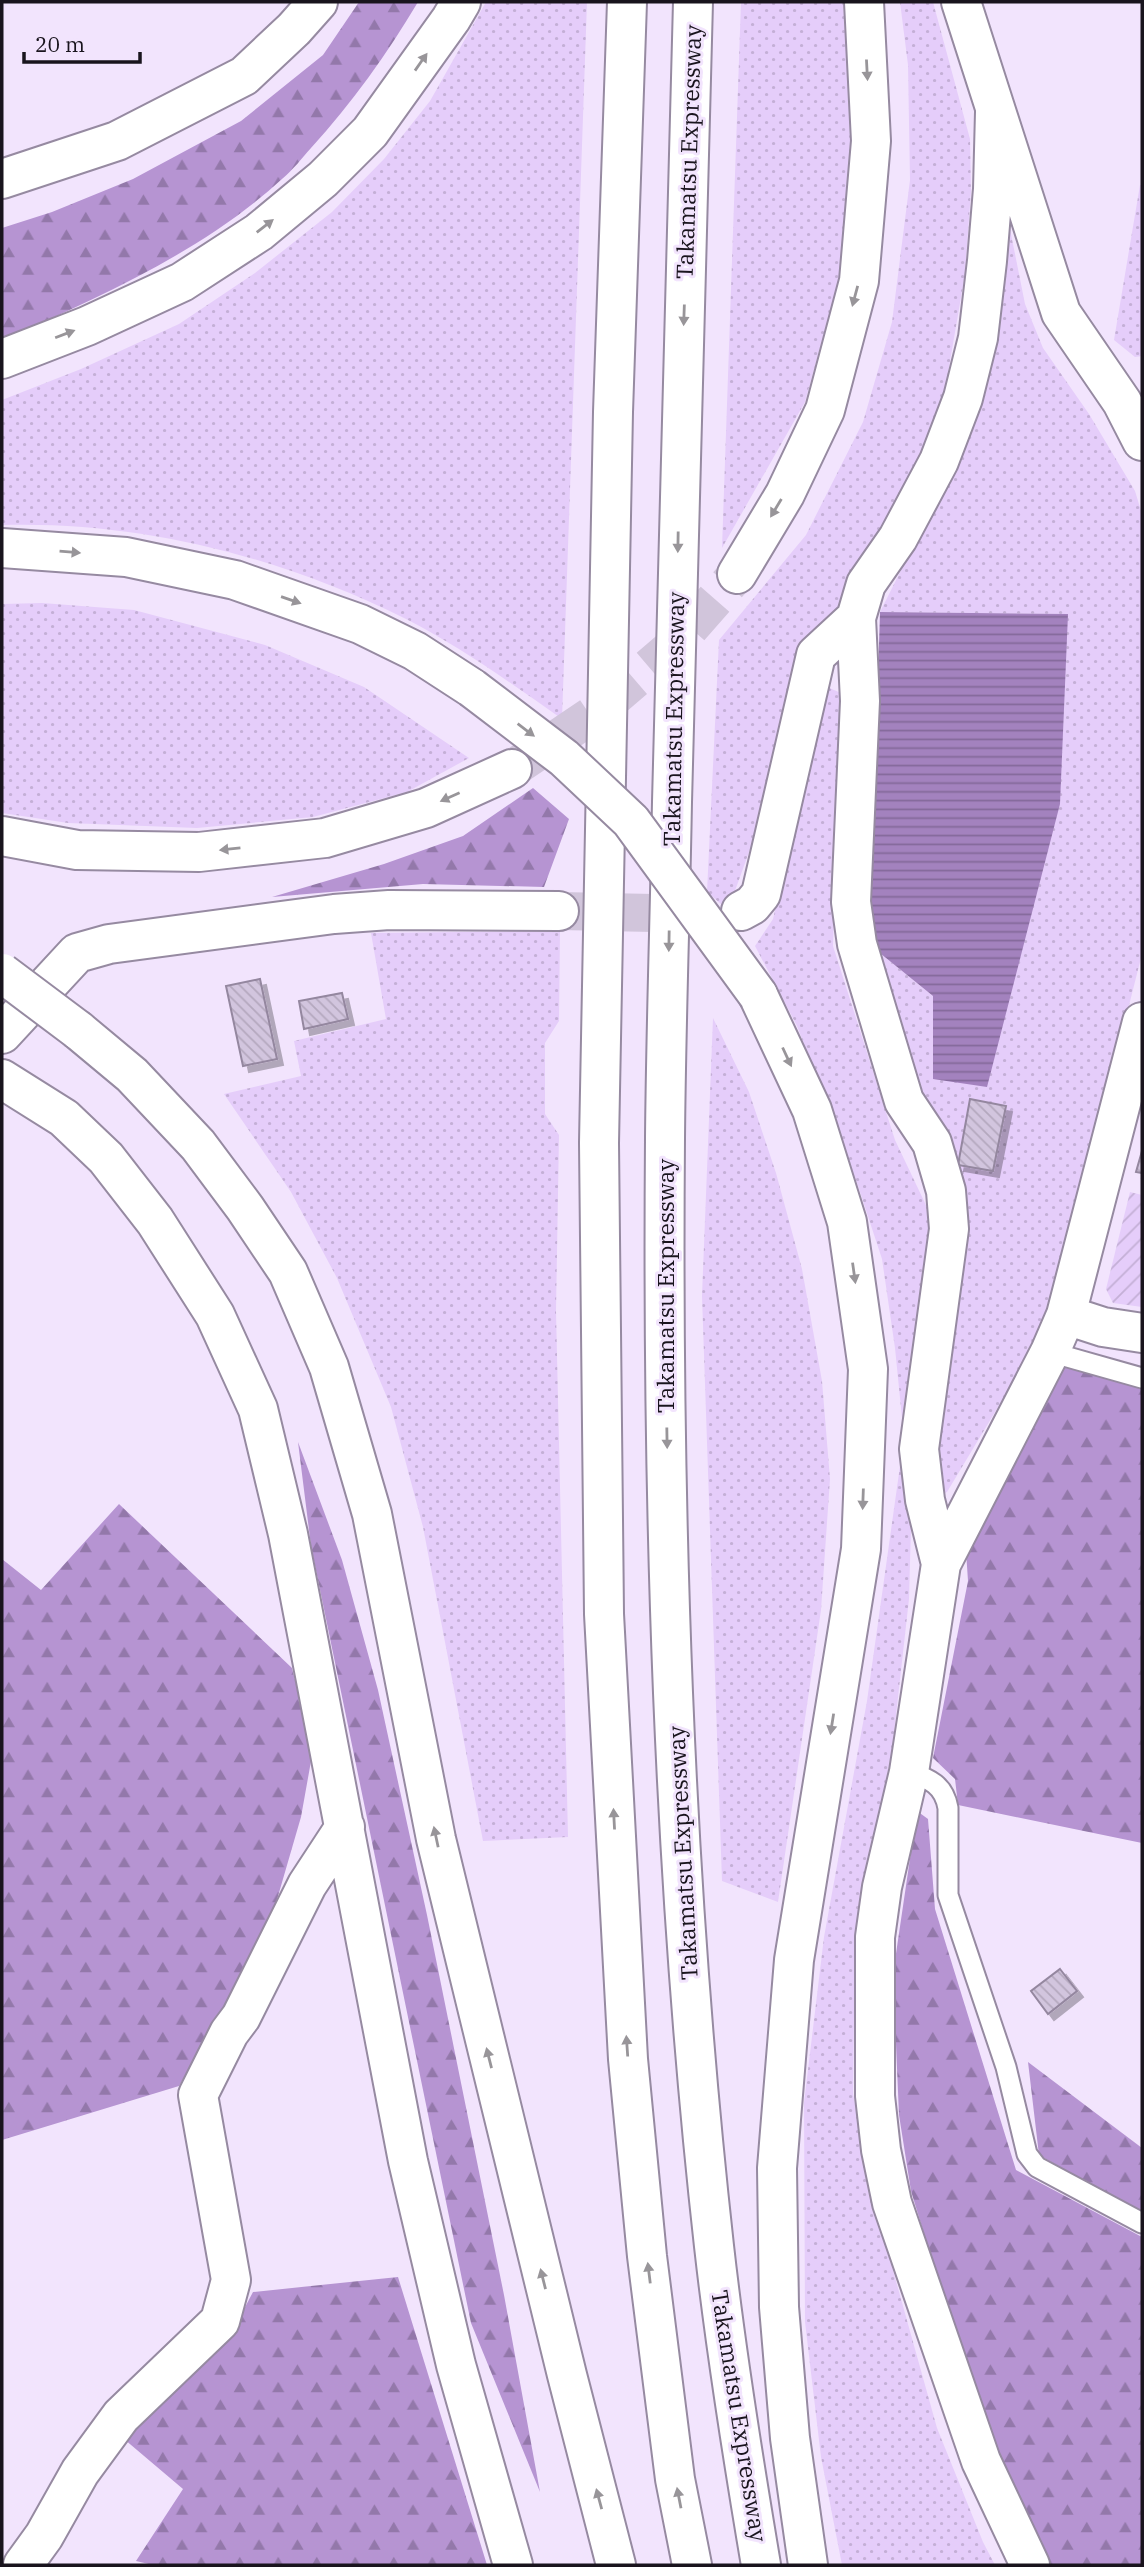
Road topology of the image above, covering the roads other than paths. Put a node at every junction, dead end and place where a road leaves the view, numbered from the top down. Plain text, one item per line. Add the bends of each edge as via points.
1 (318, 2) edge
2 (461, 2) edge
3 (627, 2) edge
4 (693, 2) edge
5 (864, 2) edge
6 (961, 2) edge
7 (995, 112) junction
8 (2, 179) edge
9 (2, 359) edge
10 (1132, 396) edge
11 (1142, 441) edge
12 (2, 548) edge
13 (737, 574) tunnel mouth
14 (856, 618) junction
15 (512, 769) tunnel mouth
16 (2, 836) edge
17 (559, 911) tunnel mouth
18 (741, 911) dead end
19 (2, 973) edge
20 (1142, 1022) edge
21 (2, 1034) edge
22 (2, 1079) edge
23 (1066, 1315) junction
24 (1142, 1334) edge
25 (1050, 1352) junction
26 (1142, 1378) edge
27 (941, 1563) junction
28 (909, 1772) junction
29 (345, 1827) junction
30 (1142, 2223) edge
31 (23, 2565) edge
32 (513, 2565) edge
33 (616, 2565) edge
34 (692, 2565) edge
35 (761, 2565) edge
36 (808, 2565) edge
37 (1030, 2565) edge

1 - 8 main road via 244,76 117,142
9 -> 2 main road via 181,282 259,232 370,132
34 -> 3 main road via 647,2256 628,2059 604,1614 599,1143 613,425
4 -> 35 main road, Takamatsu Expressway via 665,1120 671,1609 681,1863 695,2057 714,2248
5 -> 13 main road via 870,141 859,281 825,410 785,494
6 - 7 main road
7 - 10 main road via 1061,313
7 - 14 main road via 987,261 978,338 963,398 939,461 898,538 866,584
10 - 11 main road
12 -> 36 main road, bridge via 126,557 235,580 360,624 415,651 472,688 564,758 631,821 758,995 812,1111 847,1222 868,1369 861,1549 794,1959 777,2168 779,2307 790,2438
14 - 18 main road via 816,655 761,894
14 - 27 main road via 860,701 851,902 857,944 904,1101 932,1143 948,1207 949,1229 919,1449 925,1500
15 -> 16 main road via 426,808 325,838 199,852 77,850
17 - 21 main road via 334,914 109,944 77,953
33 -> 19 main road, bridge via 436,1839 372,1514 329,1367 288,1272 188,1135 132,1075
20 - 23 main road
22 - 29 main road via 64,1118 106,1158 155,1222 215,1315 237,1362 258,1409 274,1470
23 - 24 main road via 1103,1328
23 - 25 main road
25 - 26 lane
25 - 27 main road
27 - 28 main road
28 - 30 lane via 932,1780 945,1794 948,1895 1006,2067 1027,2154 1037,2167
28 - 37 main road via 875,1937 875,2095 881,2150 892,2203 961,2408
29 - 31 main road via 307,1885 198,2095 231,2280 220,2321 121,2416
29 - 32 main road via 408,2161 456,2365

